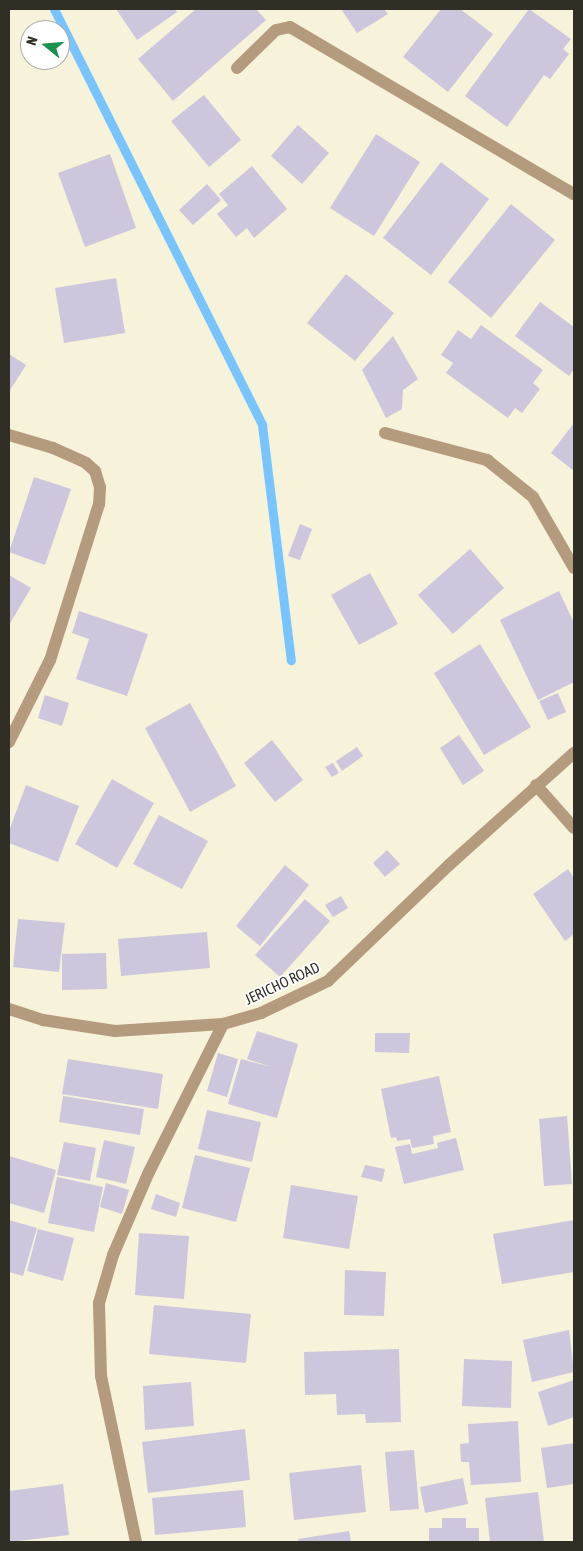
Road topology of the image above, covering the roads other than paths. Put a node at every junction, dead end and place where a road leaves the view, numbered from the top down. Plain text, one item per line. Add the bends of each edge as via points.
1 (237, 68) dead end
2 (574, 194) edge
3 (385, 433) dead end
4 (9, 435) edge
5 (574, 568) edge
6 (9, 742) edge
7 (574, 753) edge
8 (536, 785) junction
9 (574, 828) edge
10 (9, 1009) edge
11 (223, 1024) junction
12 (136, 1542) edge

1 - 2 street via 276,30 290,26
3 - 5 street via 487,460 533,497
4 - 6 street via 54,448 86,462 95,472 100,487 99,504 50,660
7 - 8 street, JERICHO ROAD
8 - 9 street
8 - 11 street, JERICHO ROAD via 328,981 261,1012
10 - 11 street, JERICHO ROAD via 43,1020 115,1031
11 - 12 street via 149,1172 113,1255 99,1303 101,1376

